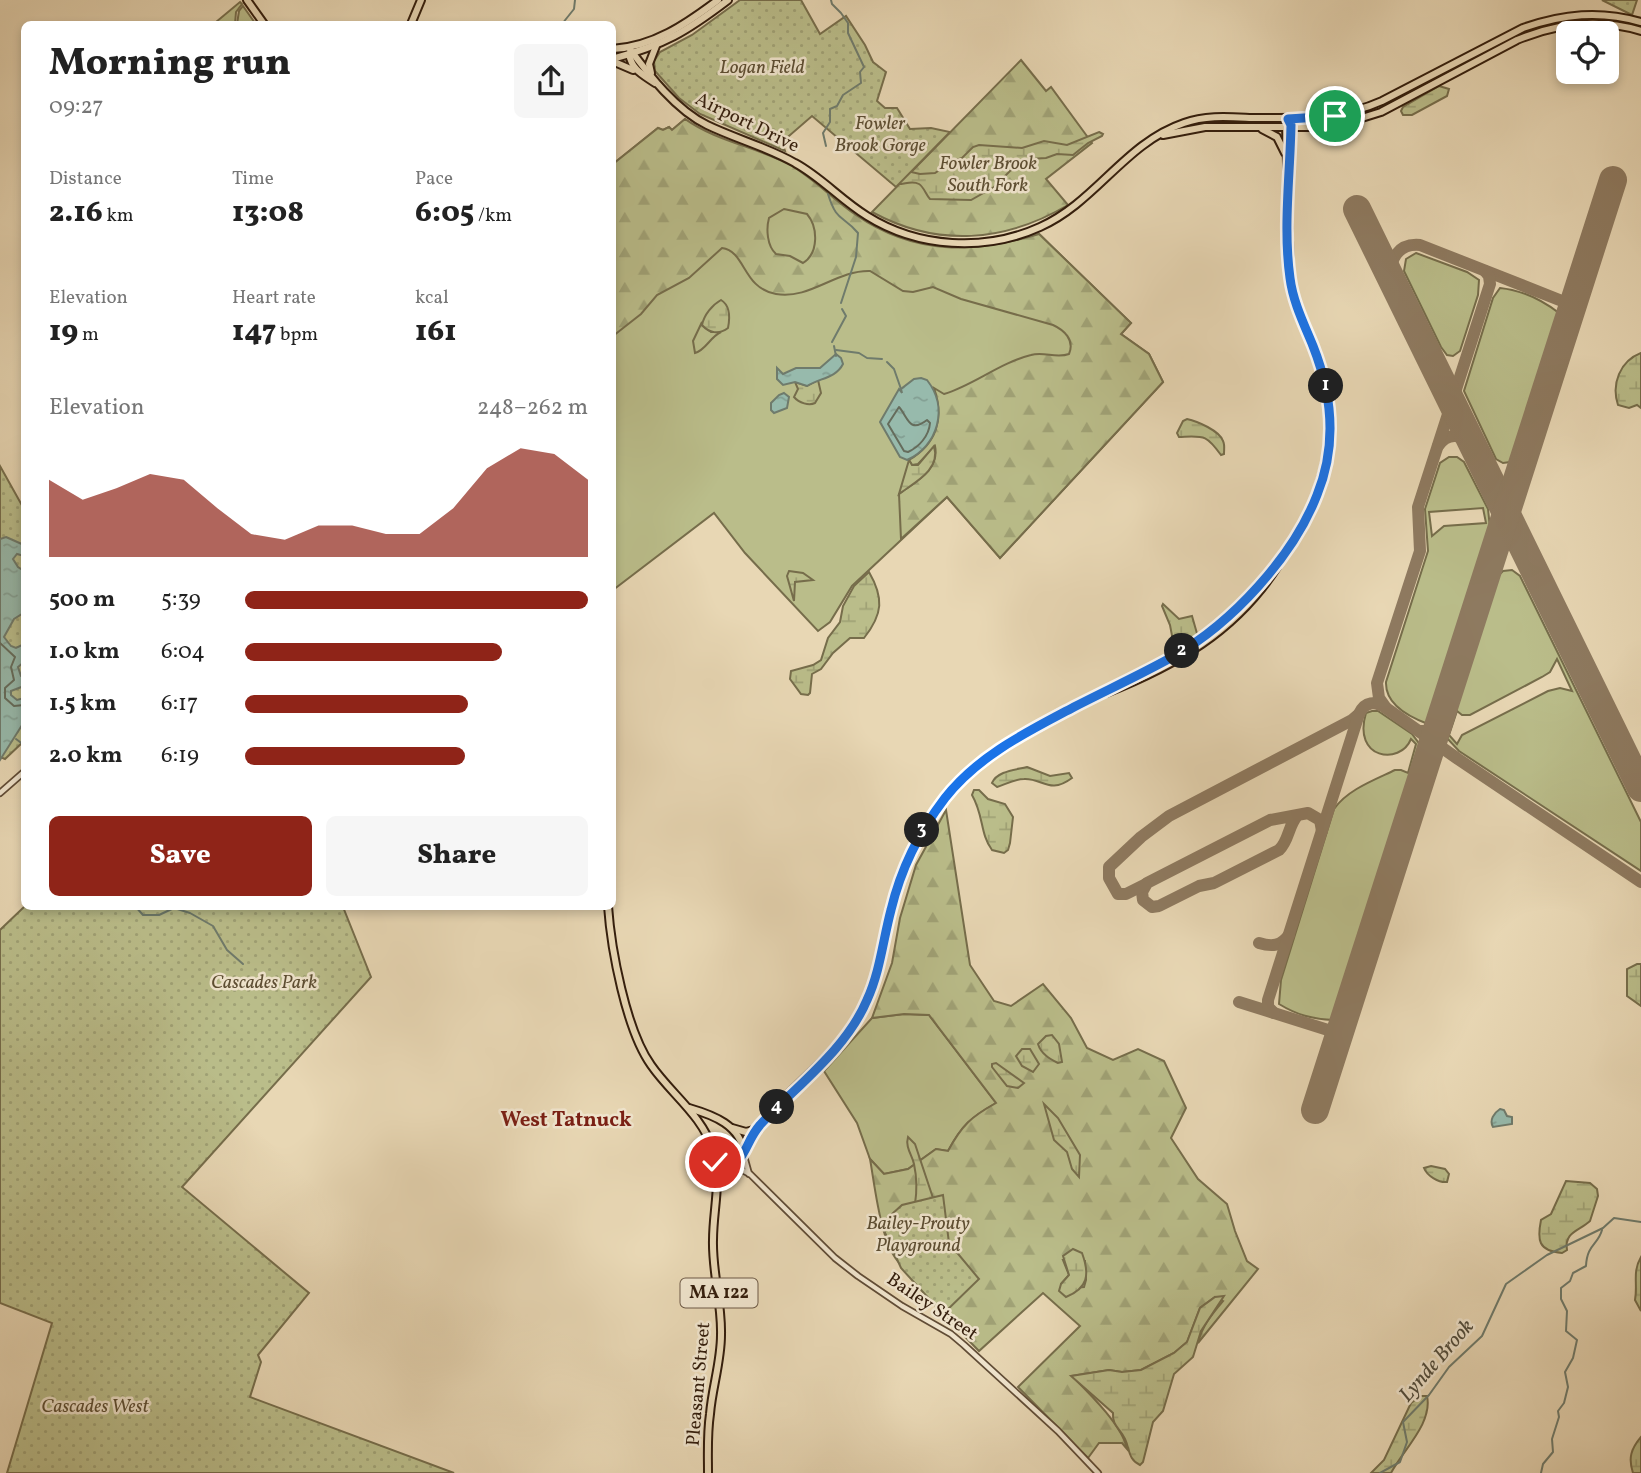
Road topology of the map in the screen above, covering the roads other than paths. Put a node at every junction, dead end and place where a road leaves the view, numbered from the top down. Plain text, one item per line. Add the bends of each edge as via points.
1 (247, 0) edge
2 (421, 0) edge
3 (718, 0) edge
4 (728, 0) edge
5 (262, 21) edge
6 (412, 21) edge
7 (1641, 22) edge
8 (1641, 31) edge
9 (656, 46) junction
10 (616, 50) edge
11 (630, 52) junction
12 (616, 58) edge
13 (616, 62) edge
14 (637, 72) junction
15 (652, 75) junction
16 (660, 87) junction
17 (1288, 123) junction
18 (1307, 126) junction
19 (1243, 127) junction
20 (1152, 140) junction
21 (1290, 152) junction
22 (1286, 164) junction
23 (1288, 179) junction
24 (21, 775) edge
25 (0, 793) edge
26 (609, 910) edge
27 (688, 1107) junction
28 (715, 1116) junction
29 (700, 1123) junction
30 (732, 1128) junction
31 (757, 1129) junction
32 (744, 1154) junction
33 (731, 1167) junction
34 (717, 1170) junction
35 (750, 1174) junction
36 (1096, 1471) edge
37 (708, 1473) edge

1 - 5 main road
2 - 6 main road
3 - 11 main road via 671,32
4 - 9 main road
7 - 17 main road via 1594,14 1549,19 1367,108
8 - 18 main road via 1593,23 1538,32 1381,112 1335,125
9 - 11 main road
9 - 15 main road via 649,64
10 - 11 main road
11 - 12 main road
11 - 14 main road
11 - 15 main road, Airport Drive
13 - 14 main road, Airport Drive
14 - 16 main road, Airport Drive
15 - 16 main road, Airport Drive
16 - 20 main road, Airport Drive via 693,117 792,161 867,216 898,231 939,242 995,241 1039,228 1074,208 1132,152
17 - 18 main road
17 - 19 main road, Airport Drive
17 - 20 main road, Airport Drive via 1195,119
17 - 21 main road, Airport Drive
17 - 22 main road, Airport Drive
18 - 21 main road via 1296,133
19 - 20 main road, Airport Drive via 1192,128
19 - 22 main road, Airport Drive via 1273,134 1281,143
21 - 23 main road, Airport Drive
22 - 23 main road, Airport Drive
23 - 31 main road, Airport Drive via 1292,291 1324,378 1330,421 1321,485 1308,516 1291,545 1212,629 1174,656 1023,734 958,784 935,811 903,871 863,1009 836,1047
24 - 25 street
26 - 27 main road, Pleasant Street / MA 122 via 638,1042 651,1066
27 - 28 main road
27 - 29 main road, Pleasant Street / MA 122
28 - 29 main road
28 - 30 main road
29 - 34 main road, Pleasant Street / MA 122
30 - 31 main road
30 - 32 main road
31 - 32 main road, Airport Drive
32 - 33 main road, Airport Drive
32 - 35 street, Bailey Street
33 - 34 main road
33 - 35 street, Bailey Street
34 - 37 main road, Pleasant Street / MA 122 via 713,1242 721,1338 709,1416
35 - 36 street, Bailey Street via 835,1258 962,1342

